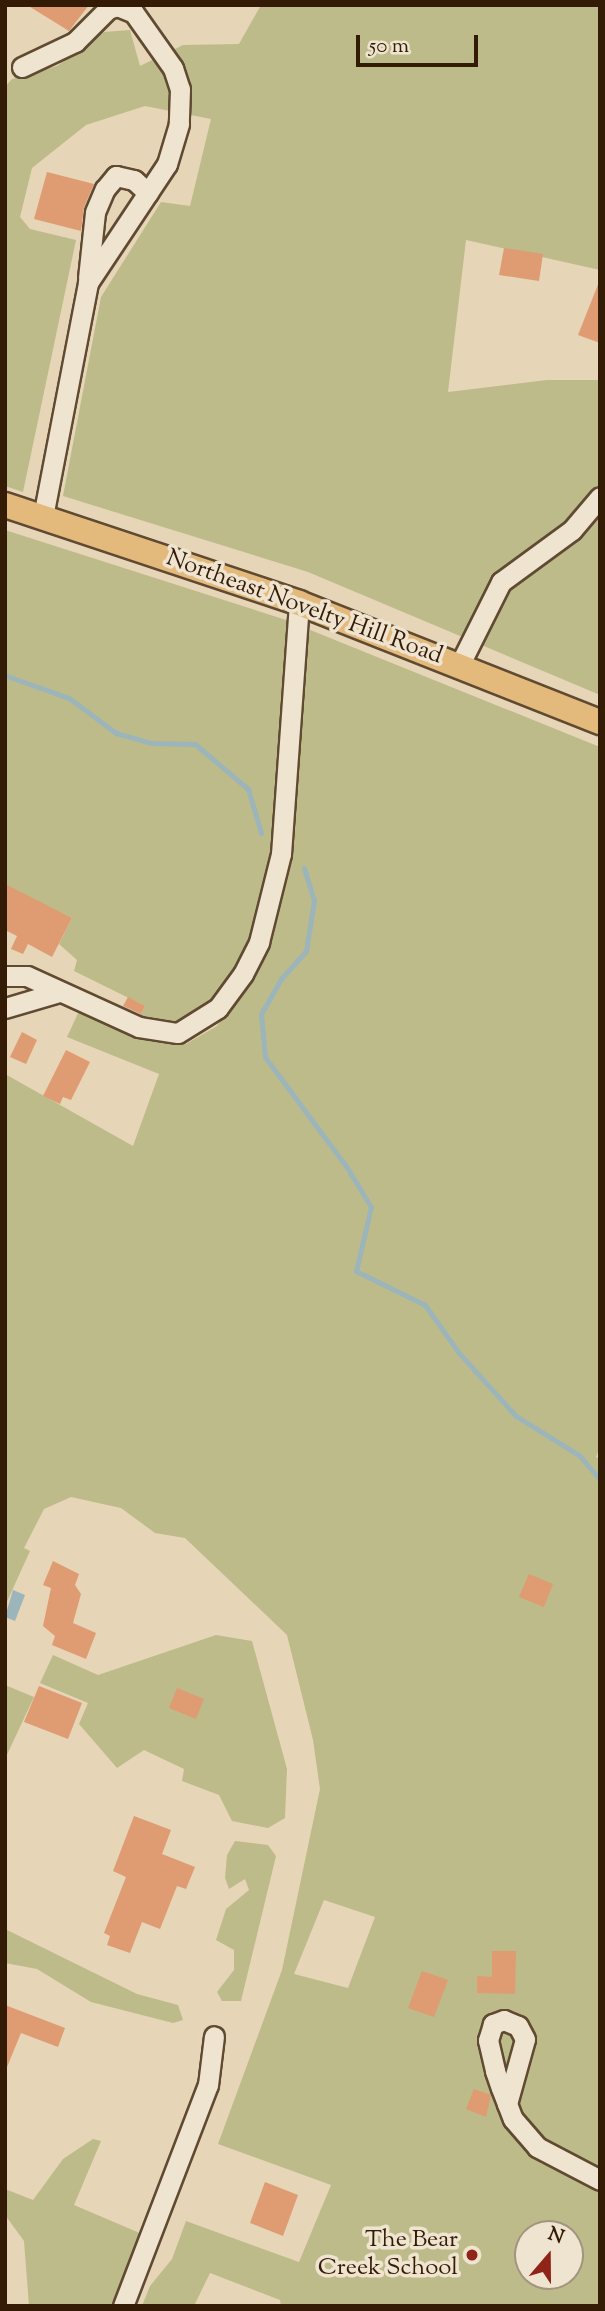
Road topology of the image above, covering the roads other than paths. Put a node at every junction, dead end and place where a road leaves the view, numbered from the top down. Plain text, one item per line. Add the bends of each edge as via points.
1 (22, 67) dead end
2 (148, 193) junction
3 (88, 283) junction
4 (600, 497) edge
5 (5, 505) edge
6 (43, 517) junction
7 (299, 603) junction
8 (460, 664) junction
9 (600, 722) edge
10 (5, 976) edge
11 (59, 992) junction
12 (5, 1008) edge
13 (214, 2036) dead end
14 (507, 2104) dead end
15 (600, 2180) edge
16 (123, 2306) edge

1 - 2 street via 75,42 108,9 117,6 134,13 173,68 180,89 173,149
2 - 3 street
2 - 3 street via 134,180 117,176 105,188 95,212
3 - 6 street
4 - 8 street via 572,530 500,582
5 - 6 main road, Northeast Novelty Hill Road
6 - 7 main road, Northeast Novelty Hill Road
7 - 8 main road, Northeast Novelty Hill Road
7 - 11 street via 281,853 267,916 243,974 218,1008 178,1033 139,1027
8 - 9 main road, Northeast Novelty Hill Road
10 - 11 street via 27,976
11 - 12 street
13 - 16 street via 208,2085
14 - 15 street via 518,2126 537,2147

